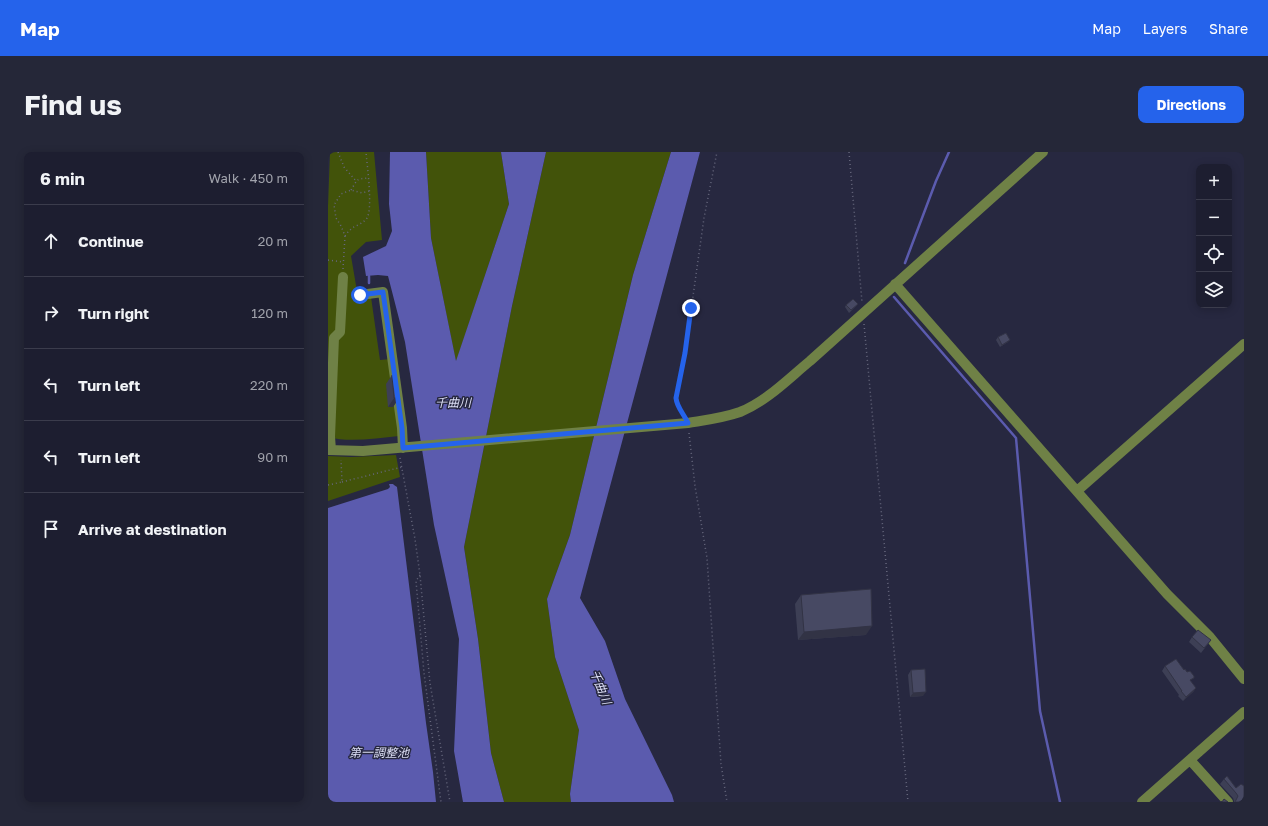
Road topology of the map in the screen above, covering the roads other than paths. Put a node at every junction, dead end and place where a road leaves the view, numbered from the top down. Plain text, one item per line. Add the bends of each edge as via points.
1 (1043, 152) edge
2 (343, 277) road end
3 (895, 284) junction
4 (360, 295) dead end
5 (1244, 344) edge
6 (404, 448) junction
7 (329, 450) edge
8 (1077, 491) junction
9 (1244, 679) edge
10 (1244, 712) edge
11 (1190, 760) junction
12 (1224, 801) edge
13 (1142, 802) edge

1 - 3 street
2 - 7 street via 340,332 334,338
3 - 6 street via 772,393 740,412 683,423
3 - 8 street
4 - 6 street via 383,292
5 - 8 street
6 - 7 street
8 - 9 street via 1167,594 1209,636
10 - 11 street
11 - 12 street
11 - 13 street

